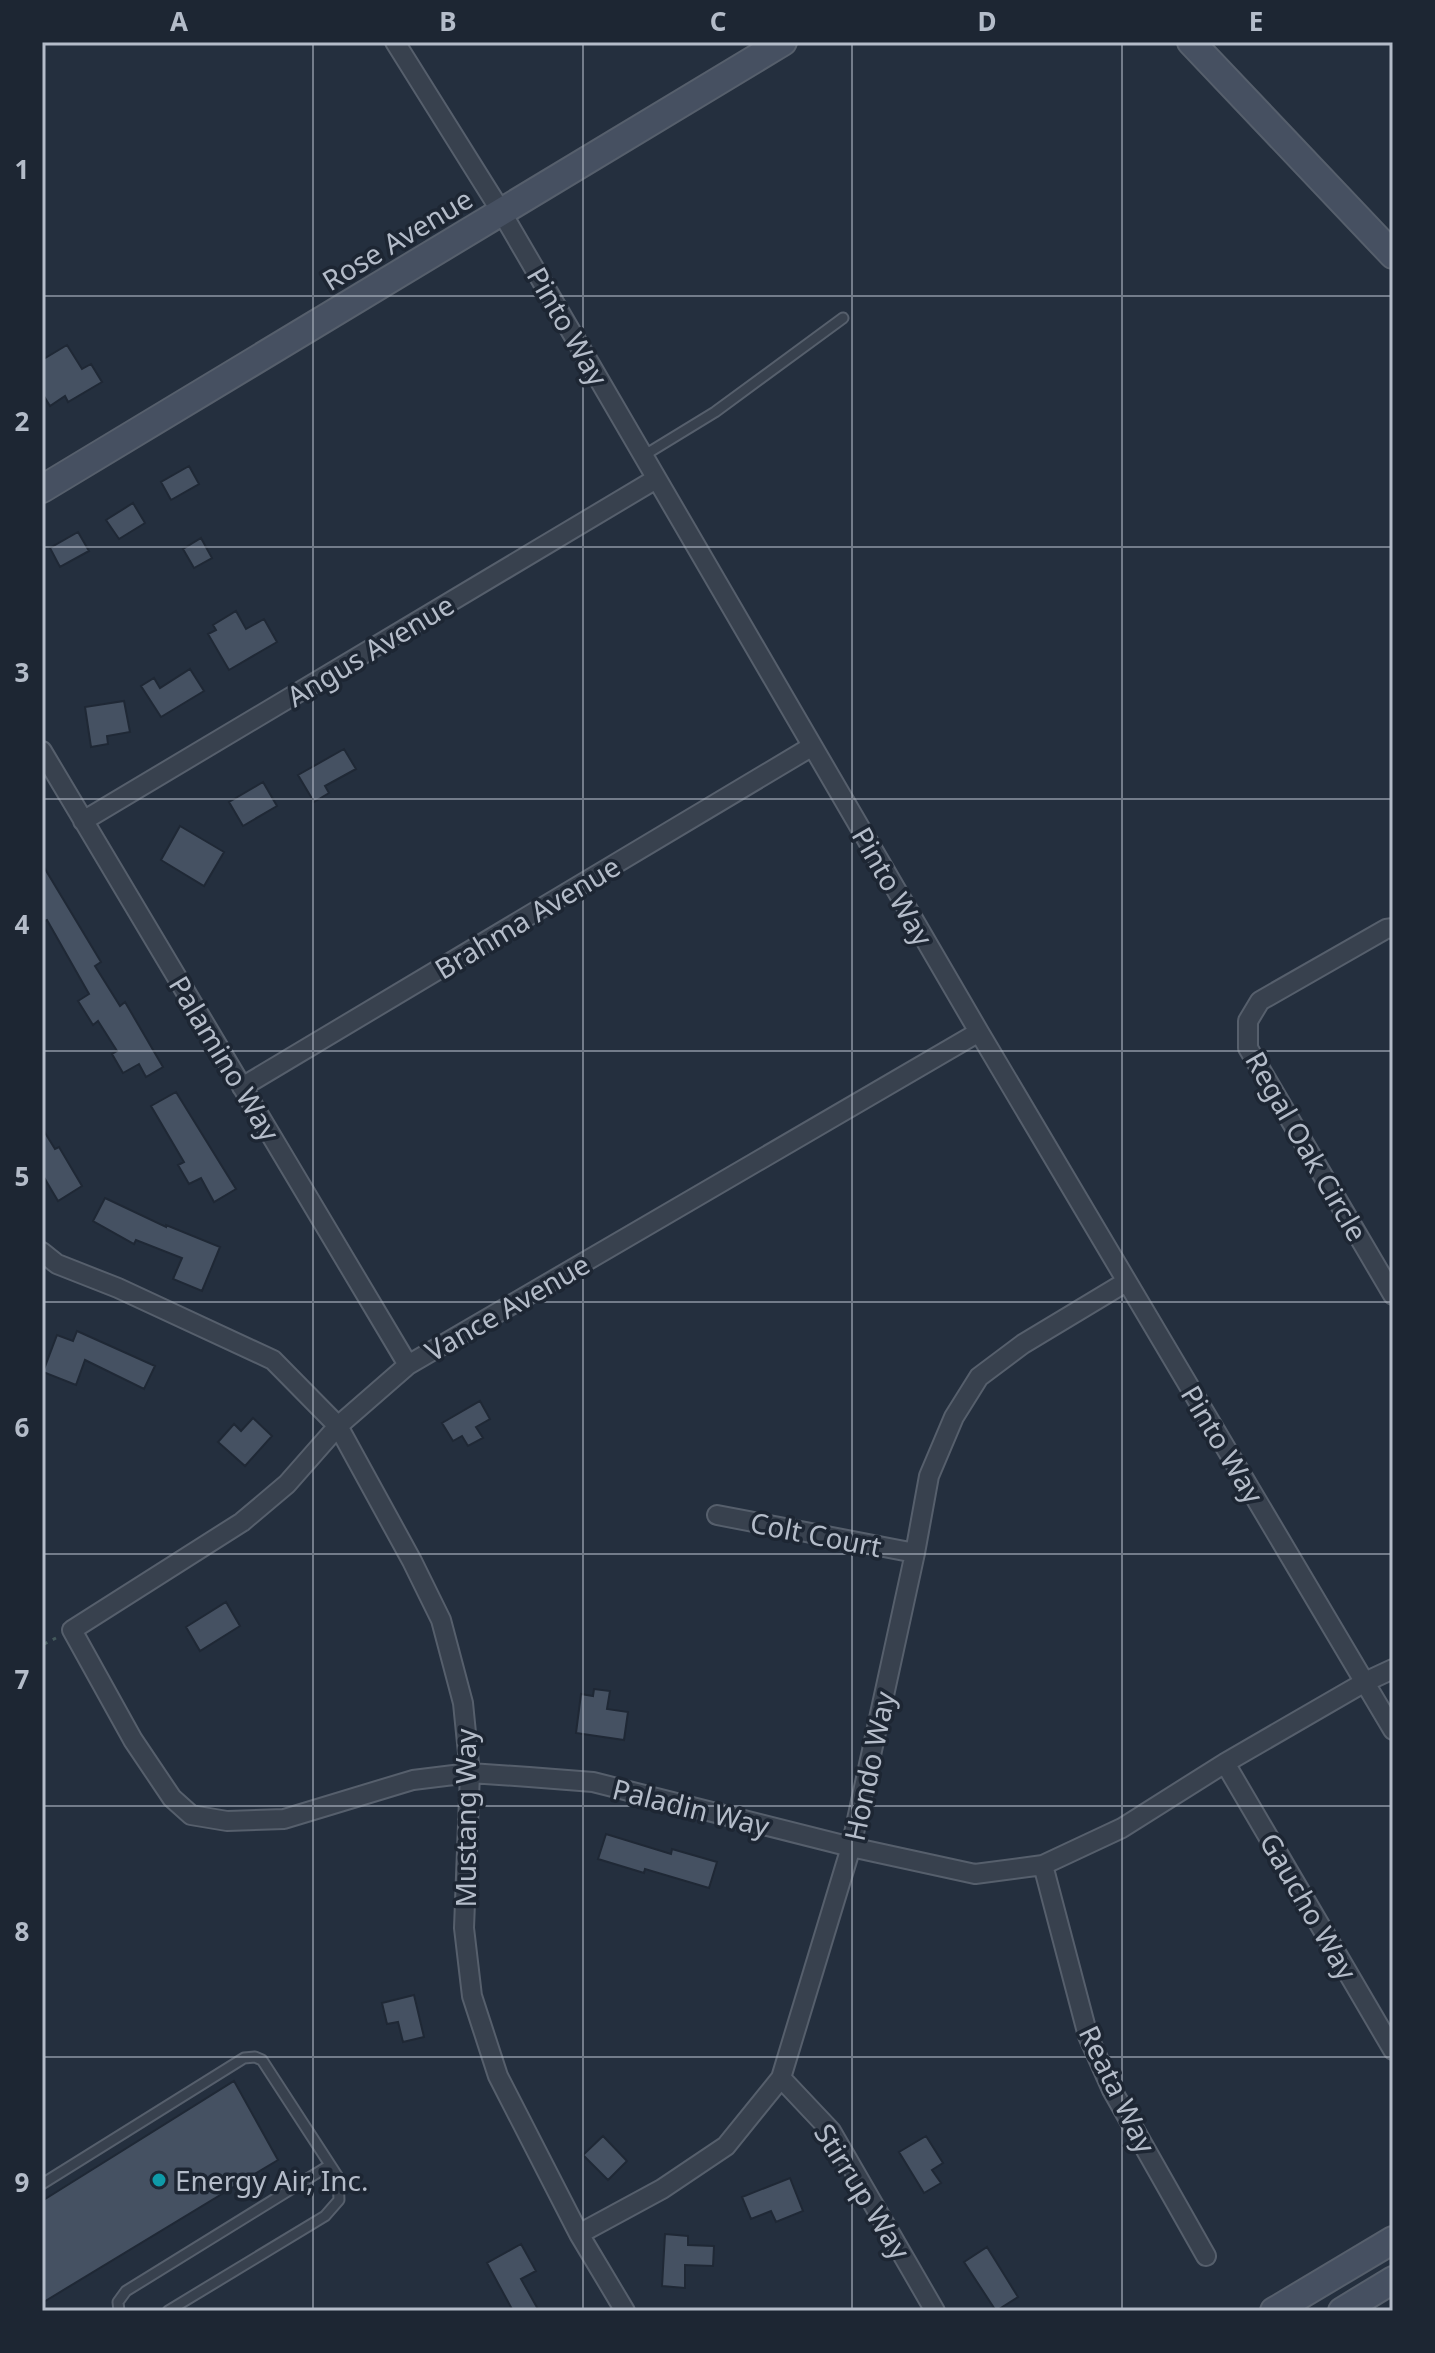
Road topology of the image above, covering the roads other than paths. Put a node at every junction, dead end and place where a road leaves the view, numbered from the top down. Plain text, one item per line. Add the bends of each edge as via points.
1 (395, 42) edge
2 (783, 42) edge
3 (1191, 42) edge
4 (502, 213) junction
5 (1393, 255) edge
6 (843, 318) dead end
7 (643, 456) junction
8 (656, 479) junction
9 (42, 489) edge
10 (811, 747) junction
11 (42, 751) edge
12 (83, 821) junction
13 (1393, 928) edge
14 (979, 1032) junction
15 (242, 1087) junction
16 (42, 1252) edge
17 (1126, 1282) junction
18 (1393, 1295) edge
19 (408, 1365) junction
20 (338, 1426) junction
21 (717, 1515) dead end
22 (915, 1553) junction
23 (72, 1630) joint
24 (1393, 1669) edge
25 (1365, 1682) junction
26 (1393, 1730) edge
27 (1225, 1763) junction
28 (470, 1773) junction
29 (851, 1847) junction
30 (1043, 1865) junction
31 (1393, 2050) edge
32 (781, 2078) junction
33 (330, 2165) junction
34 (42, 2184) edge
35 (579, 2234) junction
36 (1393, 2240) edge
37 (1206, 2256) dead end
38 (1393, 2280) edge
39 (119, 2311) edge
40 (168, 2311) edge
41 (625, 2311) edge
42 (935, 2311) edge
43 (1274, 2311) edge
44 (1342, 2311) edge

1 - 4 street, Pinto Way
2 - 4 street, Rose Avenue
3 - 5 street
4 - 7 street, Pinto Way
4 - 9 street, Rose Avenue
6 - 7 lane via 715,412
7 - 8 street, Pinto Way
8 - 10 street, Pinto Way
8 - 12 street, Angus Avenue
10 - 14 street, Pinto Way
10 - 15 street, Brahma Avenue
11 - 12 street, Palamino Way
12 - 15 street, Palamino Way
13 - 18 street, Regal Oak Circle via 1260,1001 1248,1021 1248,1048
14 - 17 street, Pinto Way
14 - 19 street, Vance Avenue
15 - 19 street, Palamino Way
16 - 20 street, Mustang Way via 57,1264 273,1360
17 - 22 street, Hondo Way via 979,1377 954,1417 929,1476
17 - 25 street, Pinto Way
19 - 20 street, Vance Avenue
20 - 23 street, Vance Avenue via 287,1484 242,1522
20 - 28 street, Mustang Way via 441,1620 463,1703
21 - 22 street, Colt Court
22 - 29 street, Hondo Way
23 - 28 street, Paladin Way via 133,1740 172,1798 191,1815 227,1821 284,1819 413,1780
24 - 25 street
25 - 26 street, Pinto Way
25 - 27 street, Paladin Way
27 - 30 street, Paladin Way via 1122,1828
27 - 31 street, Gaucho Way
28 - 29 street, Paladin Way via 593,1782
28 - 35 street, Mustang Way via 464,1928 472,1996 498,2076
29 - 30 street, Paladin Way via 975,1874
29 - 32 street, Hondo Way
30 - 37 street, Reata Way via 1088,2036 1112,2090
32 - 35 street, Hondo Way via 726,2146 662,2189
32 - 42 street, Stirrup Way via 831,2131
33 - 34 lane via 262,2060 255,2057 244,2058
33 - 39 lane via 126,2291
33 - 40 lane via 338,2177 339,2200 325,2216
35 - 41 street, Mustang Way
36 - 43 street
38 - 44 street

